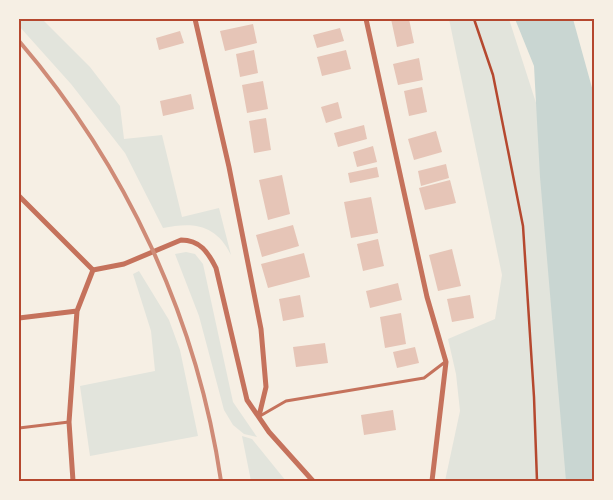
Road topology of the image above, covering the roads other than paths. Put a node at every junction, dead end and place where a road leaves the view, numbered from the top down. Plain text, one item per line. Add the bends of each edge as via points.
1 (195, 19) edge
2 (366, 19) edge
3 (19, 196) edge
4 (22, 202) edge
5 (93, 270) junction
6 (77, 311) junction
7 (19, 318) edge
8 (446, 362) junction
9 (259, 416) junction
10 (70, 422) junction
11 (19, 428) edge
12 (73, 481) edge
13 (313, 481) edge
14 (432, 481) edge

1 - 9 street via 261,329 266,387
2 - 8 street via 426,297
3 - 4 street
4 - 5 street
5 - 6 street
5 - 9 street via 124,264 180,240 199,244 216,268 247,400
6 - 7 street
6 - 10 street
8 - 9 lane via 424,378 286,401
8 - 14 street
9 - 13 street via 269,432
10 - 11 lane
10 - 12 street

